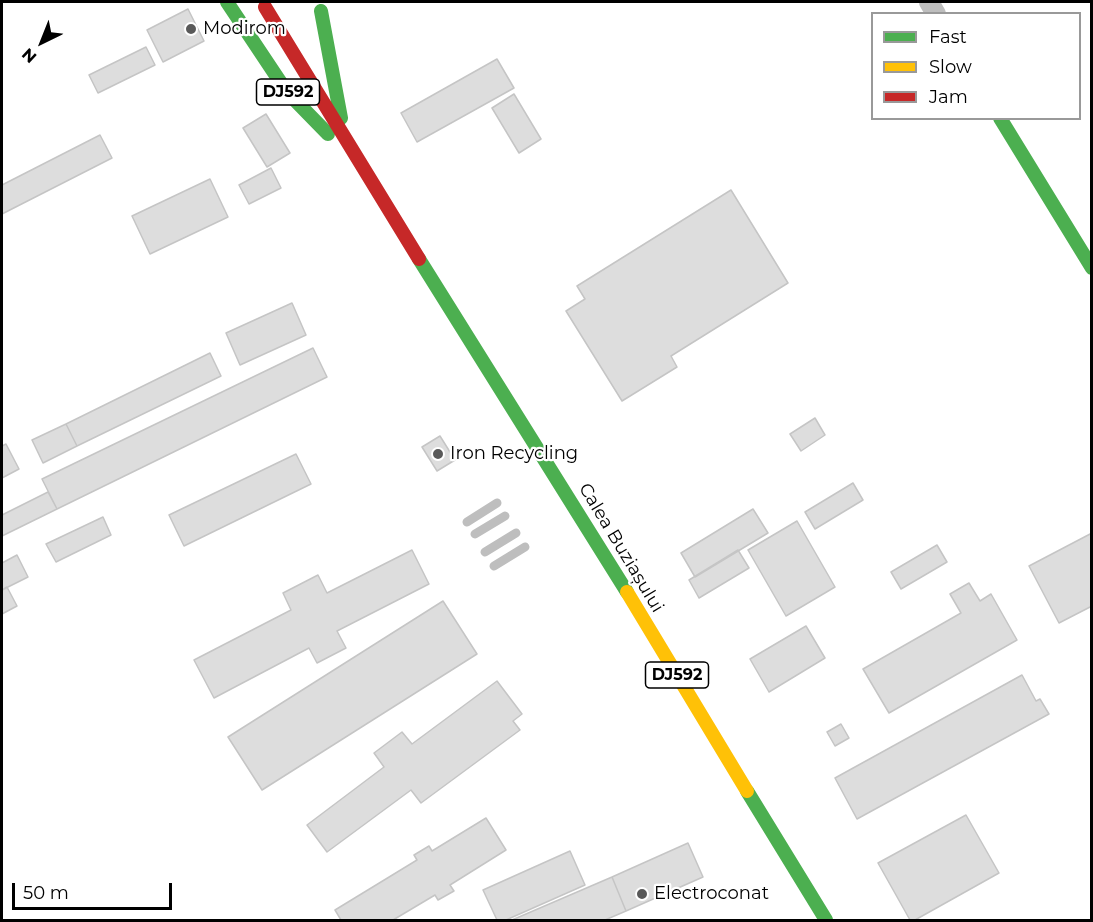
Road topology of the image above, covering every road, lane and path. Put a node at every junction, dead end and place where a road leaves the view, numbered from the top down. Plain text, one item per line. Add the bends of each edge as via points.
1 (227, 2) edge
2 (263, 4) edge
3 (329, 5) edge
4 (285, 17) dead end
5 (308, 17) dead end
6 (1001, 120) edge
7 (344, 136) junction
8 (364, 171) junction
9 (1092, 268) edge
10 (497, 503) dead end
11 (505, 516) dead end
12 (467, 522) dead end
13 (516, 533) dead end
14 (475, 534) dead end
15 (525, 547) dead end
16 (485, 552) dead end
17 (494, 566) dead end
18 (826, 921) edge

1 - 8 main road, DJ592 via 287,92
2 - 4 main road, DJ592
2 - 7 main road, Calea Buziașului / DJ592
3 - 5 main road, DJ592
3 - 7 main road, Calea Buziașului / DJ592
6 - 9 main road
7 - 8 main road, Calea Buziașului / DJ592
8 - 18 main road, Calea Buziașului / DJ592 via 572,502
10 - 12 lane
11 - 14 lane
13 - 16 lane
15 - 17 lane

